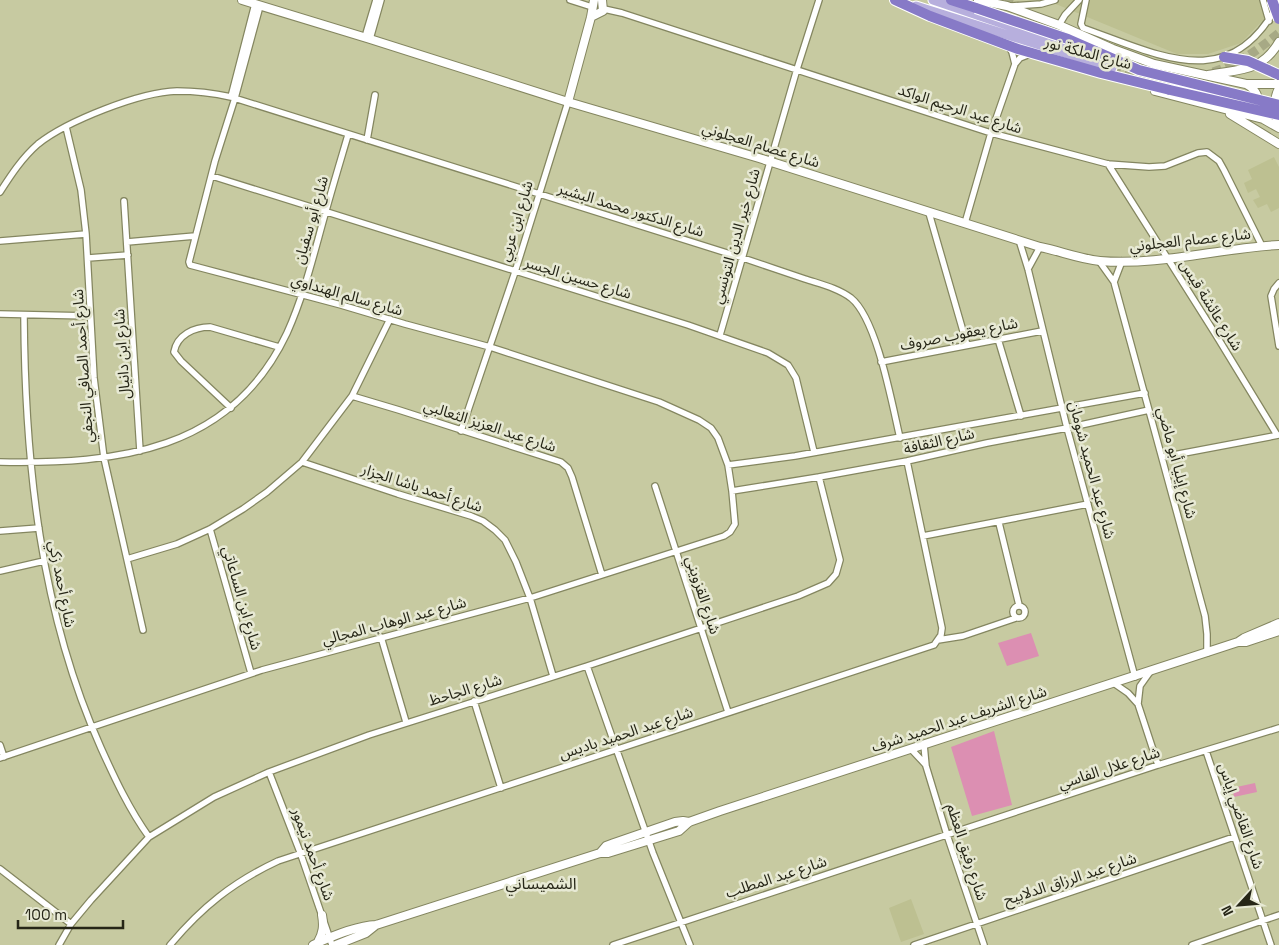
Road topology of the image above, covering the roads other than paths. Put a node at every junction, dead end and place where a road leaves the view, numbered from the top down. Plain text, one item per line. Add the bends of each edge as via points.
1 (242, 0) edge
2 (376, 0) edge
3 (381, 0) edge
4 (570, 0) edge
5 (602, 0) edge
6 (819, 0) edge
7 (933, 0) edge
8 (951, 0) edge
9 (1055, 0) edge
10 (1079, 0) edge
11 (1086, 0) edge
12 (1263, 0) edge
13 (1272, 0) edge
14 (898, 1) edge
15 (1279, 2) edge
16 (593, 4) edge
17 (977, 4) edge
18 (999, 4) edge
19 (258, 5) junction
20 (604, 9) junction
21 (591, 17) junction
22 (1274, 20) edge
23 (1059, 25) junction
24 (367, 38) junction
25 (1279, 42) edge
26 (1007, 45) junction
27 (1071, 47) dead end
28 (1032, 53) junction
29 (1224, 57) junction
30 (1015, 64) junction
31 (1112, 68) tunnel mouth
32 (796, 69) junction
33 (1101, 74) junction
34 (1279, 74) edge
35 (1203, 76) junction
36 (1246, 84) junction
37 (1279, 84) edge
38 (1279, 88) edge
39 (375, 95) dead end
40 (233, 97) junction
41 (568, 102) junction
42 (1279, 105) edge
43 (1224, 110) junction
44 (1240, 114) junction
45 (1279, 115) edge
46 (66, 127) junction
47 (1279, 127) edge
48 (991, 133) junction
49 (348, 135) junction
50 (367, 140) junction
51 (1279, 144) edge
52 (771, 162) junction
53 (1108, 164) junction
54 (212, 176) junction
55 (0, 192) edge
56 (538, 194) junction
57 (124, 201) dead end
58 (326, 211) junction
59 (929, 213) junction
60 (965, 223) junction
61 (86, 234) junction
62 (195, 236) junction
63 (1019, 240) junction
64 (0, 241) edge
65 (127, 242) junction
66 (1279, 245) edge
67 (1262, 246) junction
68 (1040, 247) junction
69 (128, 255) junction
70 (88, 258) junction
71 (743, 258) junction
72 (1167, 259) junction
73 (1099, 261) junction
74 (1122, 261) junction
75 (1028, 269) junction
76 (515, 272) junction
77 (1114, 282) junction
78 (1279, 283) edge
79 (302, 295) junction
80 (0, 314) edge
81 (24, 316) junction
82 (90, 316) junction
83 (390, 319) junction
84 (1042, 331) junction
85 (720, 335) junction
86 (998, 339) junction
87 (967, 345) junction
88 (1279, 346) edge
89 (279, 347) junction
90 (490, 348) junction
91 (881, 362) junction
92 (1145, 393) junction
93 (352, 396) junction
94 (231, 408) junction
95 (1063, 409) junction
96 (1149, 410) junction
97 (1021, 416) junction
98 (1067, 428) junction
99 (461, 431) junction
100 (1278, 435) edge
101 (900, 438) junction
102 (140, 451) junction
103 (814, 452) junction
104 (1163, 457) junction
105 (104, 458) junction
106 (907, 461) junction
107 (0, 462) edge
108 (32, 462) junction
109 (302, 462) junction
110 (728, 464) junction
111 (820, 477) junction
112 (655, 486) dead end
113 (732, 490) junction
114 (1088, 504) junction
115 (999, 522) junction
116 (39, 528) junction
117 (210, 529) junction
118 (0, 531) edge
119 (923, 536) junction
120 (676, 551) junction
121 (127, 558) junction
122 (44, 561) junction
123 (0, 571) edge
124 (602, 575) junction
125 (530, 598) junction
126 (1019, 605) junction
127 (1016, 618) junction
128 (1279, 623) edge
129 (701, 628) junction
130 (143, 630) dead end
131 (1279, 631) edge
132 (381, 637) junction
133 (938, 640) junction
134 (1238, 642) junction
135 (1207, 653) junction
136 (586, 666) junction
137 (1150, 672) junction
138 (251, 673) junction
139 (553, 676) junction
140 (1135, 677) junction
141 (1115, 684) junction
142 (474, 701) junction
143 (1138, 704) junction
144 (728, 712) junction
145 (406, 722) junction
146 (90, 726) junction
147 (1279, 728) edge
148 (0, 745) edge
149 (924, 745) junction
150 (616, 749) junction
151 (911, 749) junction
152 (1206, 751) junction
153 (2, 757) edge
154 (1158, 765) junction
155 (926, 766) junction
156 (269, 772) junction
157 (501, 788) junction
158 (689, 822) junction
159 (646, 832) junction
160 (947, 835) junction
161 (149, 837) junction
162 (1234, 837) junction
163 (648, 841) junction
164 (300, 852) junction
165 (600, 853) junction
166 (0, 869) edge
167 (322, 915) junction
168 (1279, 915) edge
169 (1263, 920) junction
170 (682, 922) junction
171 (976, 923) junction
172 (71, 924) junction
173 (332, 943) edge
174 (316, 944) edge
175 (59, 945) edge
176 (170, 945) edge
177 (613, 945) edge
178 (690, 945) edge
179 (914, 945) edge
180 (984, 945) edge
181 (1192, 945) edge
182 (1270, 945) edge

1 - 19 street, شارع عصام العجلوني
2 - 24 street
3 - 24 street
4 - 16 street
5 - 20 street
6 - 32 street, شارع خير الدين التونسي
7 - 27 main road
8 - 17 highway, شارع الملكة نور
9 - 18 street via 1041,4
10 - 23 street
11 - 29 street via 1083,28 1178,59 1196,62
12 - 22 street
13 - 22 highway, bridge
14 - 26 highway, شارع الملكة نور
14 - 31 main road
15 - 22 street
16 - 21 street, شارع ابن عربي
17 - 18 street
17 - 42 highway, شارع الملكة نور, bridge via 1140,70
18 - 23 street
19 - 24 street, شارع عصام العجلوني
19 - 40 street, شارع سالم الهنداوي
20 - 21 street
20 - 32 street, شارع عبد الرحيم الواكد
21 - 41 street, شارع ابن عربي
22 - 29 street via 1252,40
23 - 35 street via 1154,64
24 - 41 street, شارع عصام العجلوني
25 - 35 street via 1267,58 1252,67
26 - 28 highway, شارع الملكة نور
26 - 30 street
28 - 30 street
28 - 33 highway, شارع الملكة نور
29 - 34 highway, bridge via 1248,61
30 - 48 street
32 - 48 street, شارع عبد الرحيم الواكد
32 - 52 street, شارع خير الدين التونسي
33 - 43 street
33 - 45 highway, شارع الملكة نور, bridge
35 - 36 street
36 - 37 street
36 - 44 street via 1255,91 1258,105 1250,112
38 - 47 street via 1275,101
39 - 50 street
40 - 46 street, شارع الدكتور محمد البشير via 194,91 162,92 121,103
40 - 49 street, شارع الدكتور محمد البشير
40 - 54 street, شارع سالم الهنداوي
41 - 52 street, شارع عصام العجلوني
41 - 56 street, شارع ابن عربي
43 - 44 street
43 - 51 street
44 - 47 street via 1263,119
46 - 55 street, شارع الدكتور محمد البشير via 28,154
46 - 61 street, شارع أحمد الصافي النجفي via 81,190
48 - 53 street, شارع عبد الرحيم الواكد
48 - 60 street
49 - 50 street, شارع الدكتور محمد البشير
49 - 58 street, شارع أبو سفيان
50 - 56 street, شارع الدكتور محمد البشير
52 - 59 street, شارع عصام العجلوني
52 - 71 street, شارع خير الدين التونسي
53 - 67 street, شارع عبد الرحيم الواكد via 1159,166 1209,152 1219,161
53 - 72 street, شارع عائشة قيس
54 - 58 street, شارع حسين الجسر
54 - 62 street, شارع سالم الهنداوي
56 - 71 street, شارع الدكتور محمد البشير
56 - 76 street, شارع ابن عربي
57 - 65 street, شارع ابن دانيال
58 - 76 street, شارع حسين الجسر
58 - 79 street, شارع أبو سفيان
59 - 60 street, شارع عصام العجلوني
59 - 87 street
60 - 63 street, شارع عصام العجلوني
61 - 64 street
61 - 70 street, شارع أحمد الصافي النجفي
62 - 65 street
62 - 79 street, شارع سالم الهنداوي via 189,262 191,266
63 - 68 street, شارع عصام العجلوني
63 - 75 street, شارع عبد الحميد شومان
65 - 69 street, شارع ابن دانيال
66 - 67 street, شارع عصام العجلوني
67 - 72 street, شارع عصام العجلوني
68 - 73 street, شارع عصام العجلوني
68 - 75 street
69 - 70 street
69 - 102 street, شارع ابن دانيال
70 - 82 street, شارع أحمد الصافي النجفي
71 - 85 street, شارع خير الدين التونسي
71 - 91 street, شارع الدكتور محمد البشير via 821,284 851,298 864,313
72 - 74 street, شارع عصام العجلوني
72 - 100 street, شارع عائشة قيس
73 - 74 street, شارع عصام العجلوني
73 - 77 street, شارع إيليا أبو ماضي
74 - 77 street
75 - 84 street, شارع عبد الحميد شومان
76 - 85 street, شارع حسين الجسر
76 - 90 street, شارع ابن عربي
77 - 92 street, شارع إيليا أبو ماضي
78 - 88 street via 1271,296
79 - 83 street, شارع سالم الهنداوي
79 - 89 street, شارع أبو سفيان
80 - 81 street
81 - 82 street
81 - 108 street, شارع أحمد زكي via 25,385
82 - 105 street, شارع أحمد الصافي النجفي
83 - 90 street, شارع سالم الهنداوي
83 - 93 street
84 - 86 street, شارع يعقوب صروف
84 - 95 street, شارع عبد الحميد شومان
85 - 103 street, شارع حسين الجسر via 768,353 788,365 798,384
86 - 87 street, شارع يعقوب صروف
86 - 97 street
87 - 91 street, شارع يعقوب صروف
89 - 94 street, شارع أبو سفيان via 257,380
89 - 94 street via 210,327 191,330 180,338 174,352
90 - 99 street, شارع ابن عربي
90 - 110 street, شارع سالم الهنداوي via 659,402 699,420 718,438
91 - 101 street, شارع الدكتور محمد البشير
92 - 95 street, شارع الثقافة
92 - 96 street, شارع إيليا أبو ماضي
93 - 99 street, شارع عبد العزيز الثعالبي
93 - 109 street
94 - 102 street, شارع أبو سفيان via 193,432
95 - 97 street, شارع الثقافة
95 - 98 street, شارع عبد الحميد شومان
96 - 98 street, شارع الثقافة
96 - 104 street, شارع إيليا أبو ماضي
97 - 101 street, شارع الثقافة
98 - 106 street, شارع الثقافة
98 - 114 street, شارع عبد الحميد شومان
99 - 124 street, شارع عبد العزيز الثعالبي via 561,462 568,468
100 - 104 street
101 - 103 street, شارع الثقافة
102 - 105 street, شارع أبو سفيان
103 - 110 street, شارع الثقافة
104 - 135 street, شارع إيليا أبو ماضي via 1205,616
105 - 108 street, شارع أبو سفيان
105 - 121 street, شارع أحمد الصافي النجفي
106 - 111 street, شارع الثقافة
106 - 119 street
107 - 108 street, شارع أبو سفيان
108 - 116 street, شارع أحمد زكي
109 - 117 street via 267,492
109 - 125 street, شارع أحمد باشا الجزار via 483,521 496,530 512,552
110 - 113 street, شارع عبد الوهاب المجالي
111 - 113 street, شارع الثقافة
111 - 129 street, شارع الجاحظ via 840,560 833,578 798,596
112 - 120 street, شارع القزويني
113 - 120 street, شارع عبد الوهاب المجالي via 735,524 730,532
114 - 115 street
114 - 140 street, شارع عبد الحميد شومان
115 - 119 street
115 - 126 street
116 - 118 street
116 - 122 street, شارع أحمد زكي
117 - 121 street via 176,544
117 - 138 street, شارع ابن الساعاتي
119 - 133 street via 942,628
120 - 124 street, شارع عبد الوهاب المجالي
120 - 129 street, شارع القزويني
121 - 130 street, شارع أحمد الصافي النجفي
122 - 123 street
122 - 146 street, شارع أحمد زكي via 63,648
124 - 125 street, شارع عبد الوهاب المجالي
125 - 132 street, شارع عبد الوهاب المجالي
125 - 139 street, شارع أحمد باشا الجزار
126 - 127 street via 1012,612
126 - 127 street via 1025,613 1023,617
127 - 133 street, شارع عبد الحميد باديس via 963,636
128 - 134 street, شارع الشريف عبد الحميد شرف
129 - 136 street, شارع الجاحظ
129 - 144 street, شارع القزويني
131 - 134 street, شارع الشريف عبد الحميد شرف
132 - 138 street, شارع عبد الوهاب المجالي
132 - 145 street
133 - 144 street, شارع عبد الحميد باديس via 927,648
134 - 135 street, شارع الشريف عبد الحميد شرف
135 - 137 street, شارع الشريف عبد الحميد شرف
136 - 139 street, شارع الجاحظ
136 - 150 street
137 - 140 street, شارع الشريف عبد الحميد شرف
137 - 143 street via 1140,686
138 - 146 street, شارع عبد الوهاب المجالي
139 - 142 street, شارع الجاحظ
140 - 141 street, شارع الشريف عبد الحميد شرف
141 - 143 street
141 - 149 street, شارع الشريف عبد الحميد شرف
142 - 145 street, شارع الجاحظ
142 - 157 street
143 - 154 street
144 - 150 street, شارع عبد الحميد باديس
145 - 156 street, شارع الجاحظ
146 - 153 street, شارع عبد الوهاب المجالي
146 - 161 street, شارع أحمد زكي via 118,788
147 - 152 street, شارع علال الفاسي
148 - 153 street
149 - 151 street, شارع الشريف عبد الحميد شرف
149 - 155 street, شارع رفيق العظم
150 - 157 street, شارع عبد الحميد باديس
150 - 159 street
151 - 155 street, شارع رفيق العظم
151 - 158 street, شارع الشريف عبد الحميد شرف
152 - 154 street, شارع علال الفاسي
152 - 162 street, شارع القاضي إياس
154 - 160 street, شارع علال الفاسي
155 - 160 street, شارع رفيق العظم
156 - 161 street, شارع الجاحظ via 214,798
156 - 164 street, شارع أحمد تيمور
157 - 164 street, شارع عبد الحميد باديس
158 - 159 street, شارع الشريف عبد الحميد شرف via 679,821
158 - 163 street, شارع الشريف عبد الحميد شرف via 679,831
159 - 163 street
159 - 165 street, شارع الشريف عبد الحميد شرف via 610,844
160 - 170 street, شارع عبد المطلب
160 - 171 street, شارع رفيق العظم
161 - 172 street, شارع الجاحظ
162 - 169 street, شارع القاضي إياس
162 - 171 street, شارع عبد الرزاق الدلابيح
163 - 165 street, شارع الشريف عبد الحميد شرف
163 - 170 street
164 - 167 street, شارع أحمد تيمور
164 - 176 street, شارع عبد الحميد باديس via 260,869 229,888 201,910
165 - 173 street, شارع الشريف عبد الحميد شرف via 376,925 366,934
166 - 172 street
167 - 173 street, شارع أحمد تيمور
167 - 174 street via 322,934
168 - 169 street
169 - 181 street
169 - 182 street, شارع القاضي إياس
170 - 177 street, شارع عبد المطلب
170 - 178 street
171 - 179 street, شارع عبد الرزاق الدلابيح
171 - 180 street, شارع رفيق العظم
172 - 175 street, شارع الجاحظ
173 - 174 street, شارع الشريف عبد الحميد شرف

